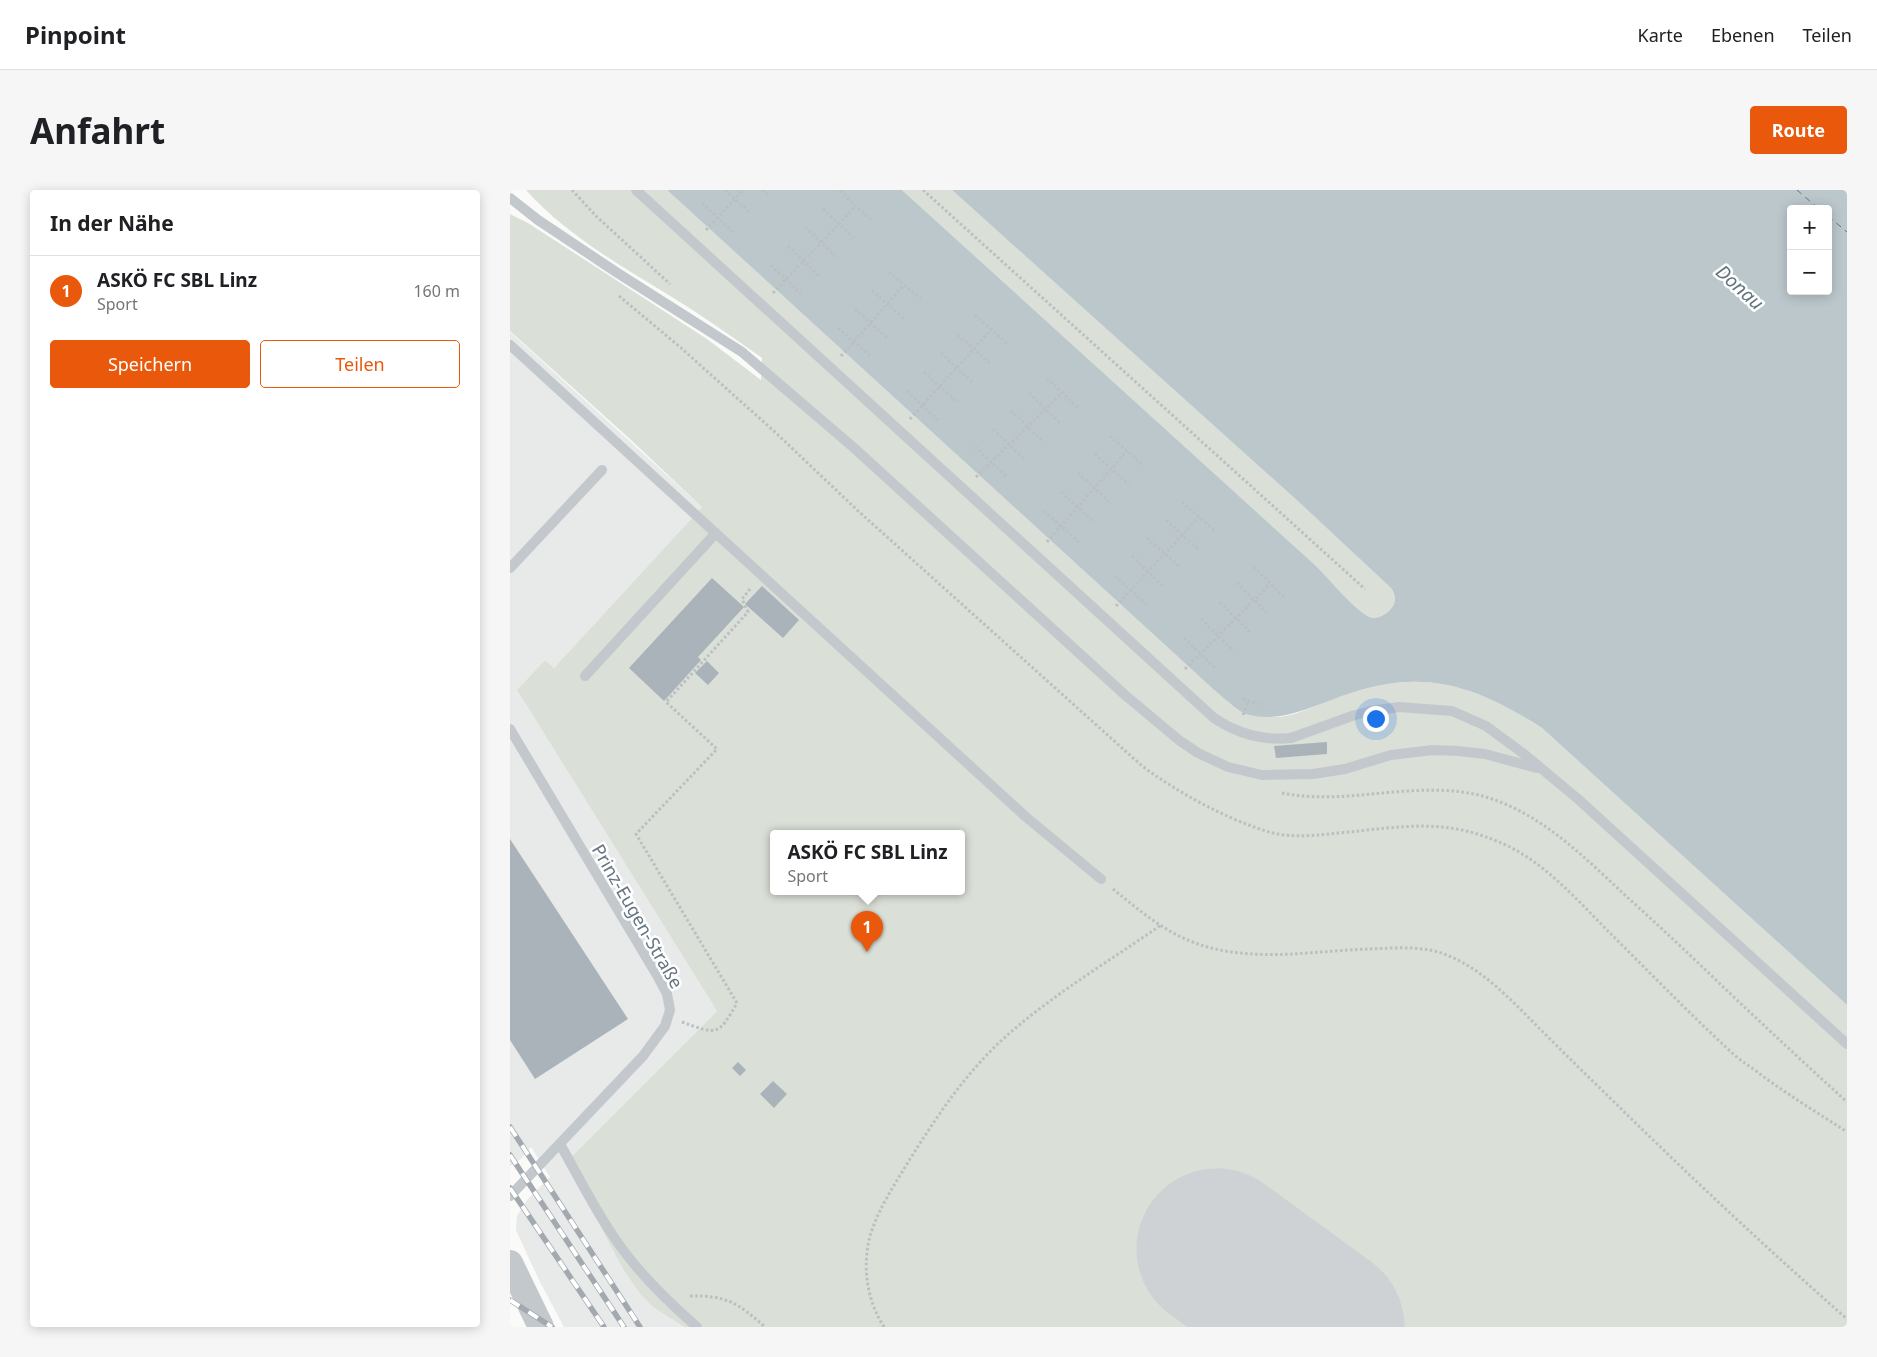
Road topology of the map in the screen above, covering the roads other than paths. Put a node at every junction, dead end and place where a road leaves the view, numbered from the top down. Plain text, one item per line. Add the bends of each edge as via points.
1 (636, 190) edge
2 (510, 198) edge
3 (510, 345) edge
4 (602, 470) dead end
5 (716, 534) junction
6 (510, 568) edge
7 (585, 676) dead end
8 (510, 729) edge
9 (1542, 769) junction
10 (1101, 879) road end
11 (1847, 1044) edge
12 (560, 1144) junction
13 (510, 1196) edge
14 (510, 1263) edge
15 (541, 1327) edge
16 (697, 1327) edge

1 - 9 lane via 1214,718 1255,737 1278,739 1300,735 1370,711 1399,708 1452,711 1486,726
2 - 9 lane via 538,220 747,357 853,446 1125,695 1198,753 1228,767 1262,776 1313,774 1345,769 1397,754 1434,750 1485,754
3 - 5 lane
4 - 6 lane
5 - 7 lane
5 - 10 lane via 1026,817
8 - 12 lane, Prinz-Eugen-Straße via 658,977 667,994 670,1010 665,1026 644,1056
9 - 11 lane
12 - 13 lane, Prinz-Eugen-Straße
12 - 16 lane via 614,1236 641,1272
14 - 15 street

